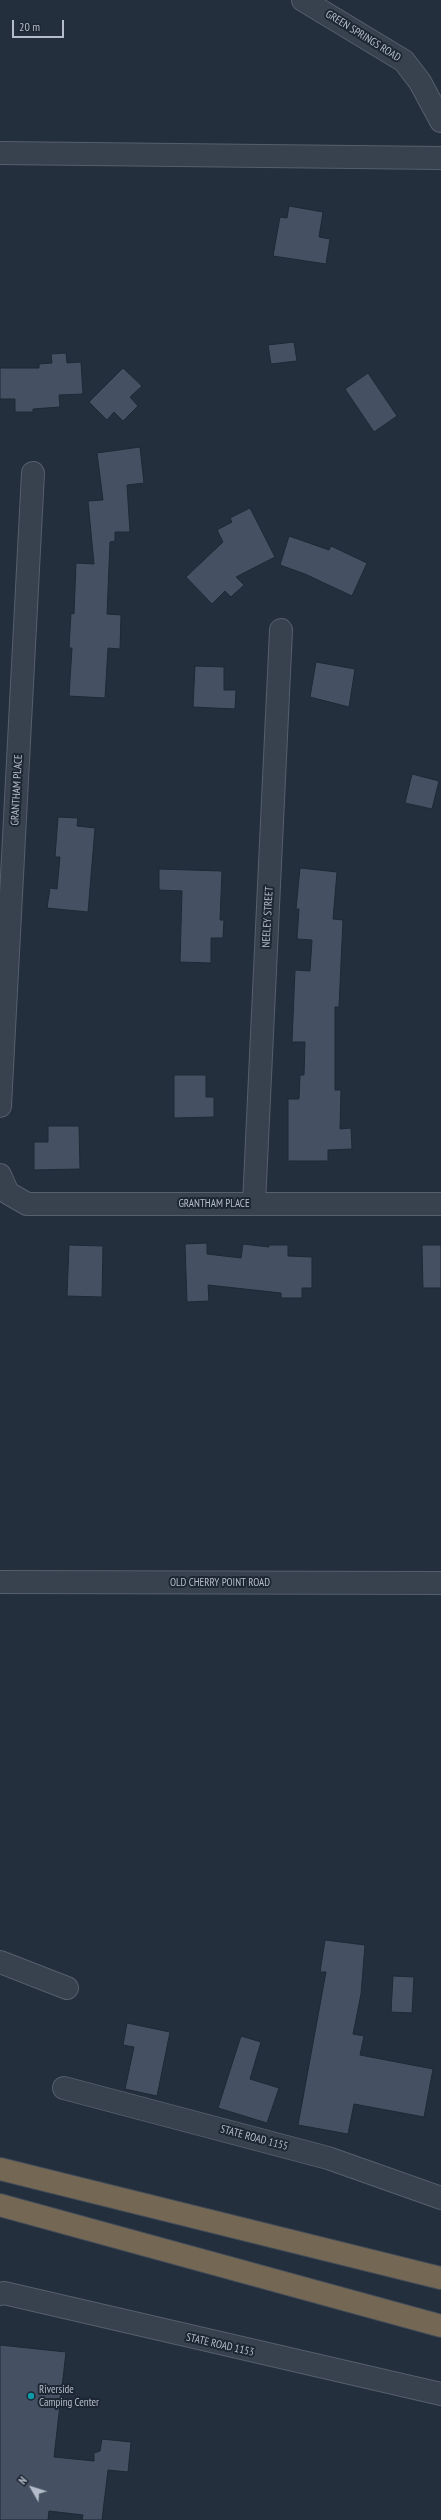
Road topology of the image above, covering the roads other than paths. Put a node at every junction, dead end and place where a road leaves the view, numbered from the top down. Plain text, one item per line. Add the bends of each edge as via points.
1 (303, 0) edge
2 (441, 121) edge
3 (0, 153) edge
4 (441, 158) edge
5 (33, 473) dead end
6 (281, 630) dead end
7 (0, 1106) edge
8 (0, 1175) edge
9 (254, 1204) junction
10 (441, 1204) edge
11 (0, 1582) edge
12 (441, 1583) edge
13 (0, 1962) edge
14 (67, 1988) dead end
15 (64, 2088) dead end
16 (0, 2169) edge
17 (441, 2198) edge
18 (0, 2205) edge
19 (441, 2278) edge
20 (0, 2294) edge
21 (441, 2326) edge
22 (441, 2394) edge

1 - 2 street, GREEN SPRINGS ROAD via 404,61 420,82
3 - 4 street
5 - 7 street, GRANTHAM PLACE
6 - 9 street, NEELEY STREET
8 - 9 street, GRANTHAM PLACE via 8,1193 27,1204
9 - 10 street, GRANTHAM PLACE
11 - 12 street, OLD CHERRY POINT ROAD
13 - 14 street
15 - 17 street, STATE ROAD 1155 via 328,2158
16 - 19 highway
18 - 21 highway
20 - 22 street, STATE ROAD 1153

